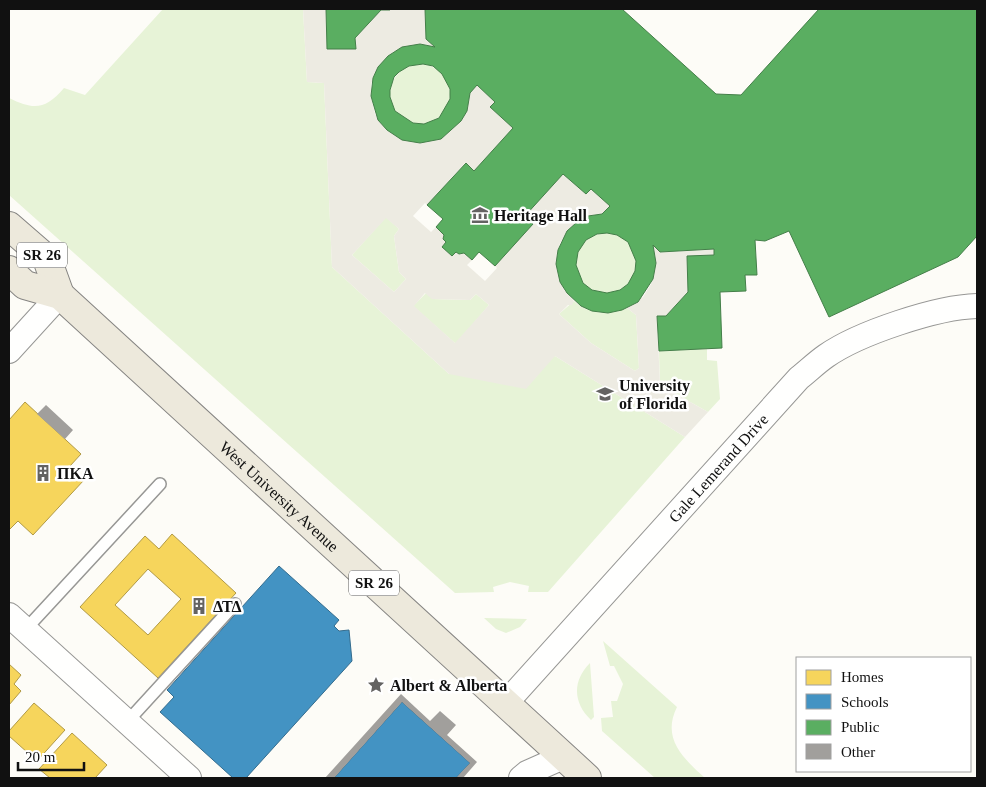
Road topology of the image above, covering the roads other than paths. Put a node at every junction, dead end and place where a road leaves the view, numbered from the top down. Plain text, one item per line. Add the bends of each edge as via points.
1 (9, 226) edge
2 (9, 270) edge
3 (60, 295) junction
4 (977, 306) edge
5 (9, 351) edge
6 (160, 484) dead end
7 (235, 604) dead end
8 (17, 622) edge
9 (505, 704) junction
10 (127, 722) junction
11 (556, 767) edge
12 (189, 778) edge
13 (521, 778) edge
14 (587, 778) edge

1 - 3 main road, West University Avenue / SR 26 via 46,260
2 - 3 main road, West University Avenue / SR 26 via 25,284
3 - 5 street
3 - 9 main road, West University Avenue / SR 26
4 - 9 street, Gale Lemerand Drive via 956,308 893,325 826,356 799,378
6 - 8 lane
7 - 10 lane
8 - 10 street
9 - 11 main road, West University Avenue / SR 26
10 - 12 street
11 - 13 street via 527,773
11 - 14 main road, West University Avenue / SR 26

